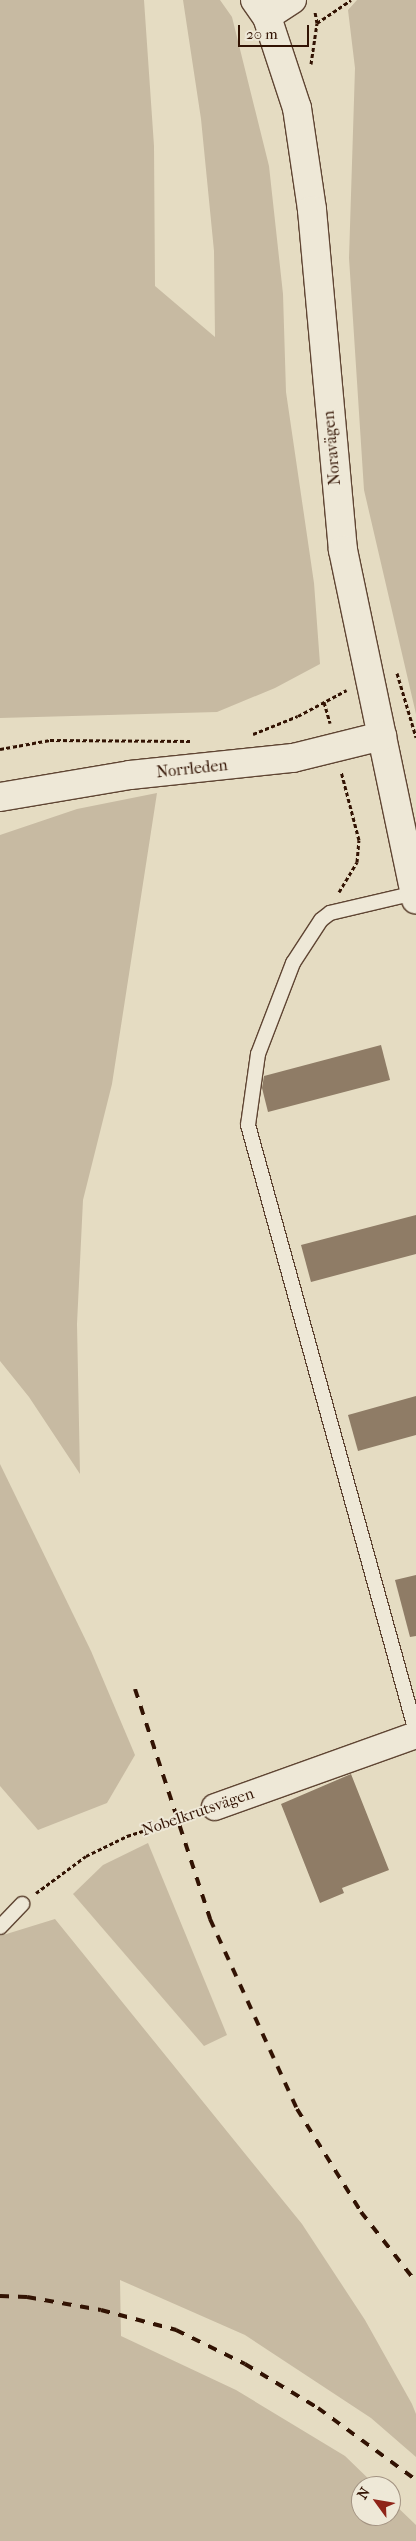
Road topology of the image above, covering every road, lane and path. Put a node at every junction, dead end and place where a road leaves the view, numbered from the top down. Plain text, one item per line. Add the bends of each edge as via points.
1 (293, 0) edge
2 (352, 0) edge
3 (261, 9) edge
4 (317, 23) dead end
5 (398, 676) dead end
6 (371, 683) junction
7 (324, 702) junction
8 (247, 736) dead end
9 (382, 736) junction
10 (194, 741) dead end
11 (336, 748) junction
12 (0, 749) edge
13 (0, 797) edge
14 (415, 896) edge
15 (321, 920) junction
16 (416, 1733) edge
17 (215, 1808) joint
18 (22, 1904) joint
19 (0, 1927) edge

1 - 3 street
2 - 4 path
3 - 6 street, Noravägen via 297,108 312,210 343,550
5 - 6 path
6 - 7 path via 351,688
6 - 9 street, Noravägen
7 - 8 path via 271,729
7 - 11 path
9 - 11 street, Norrleden
9 - 14 street, Noravägen
10 - 12 path via 50,740
11 - 13 street, Norrleden via 293,758 130,775
11 - 15 path via 359,840 358,852 354,869
14 - 15 lane via 330,913
15 - 16 lane via 293,963 258,1054 248,1125
16 - 17 street, Nobelkrutsvägen
17 - 18 path, Nobelkrutsvägen via 127,1836 86,1856
18 - 19 lane

